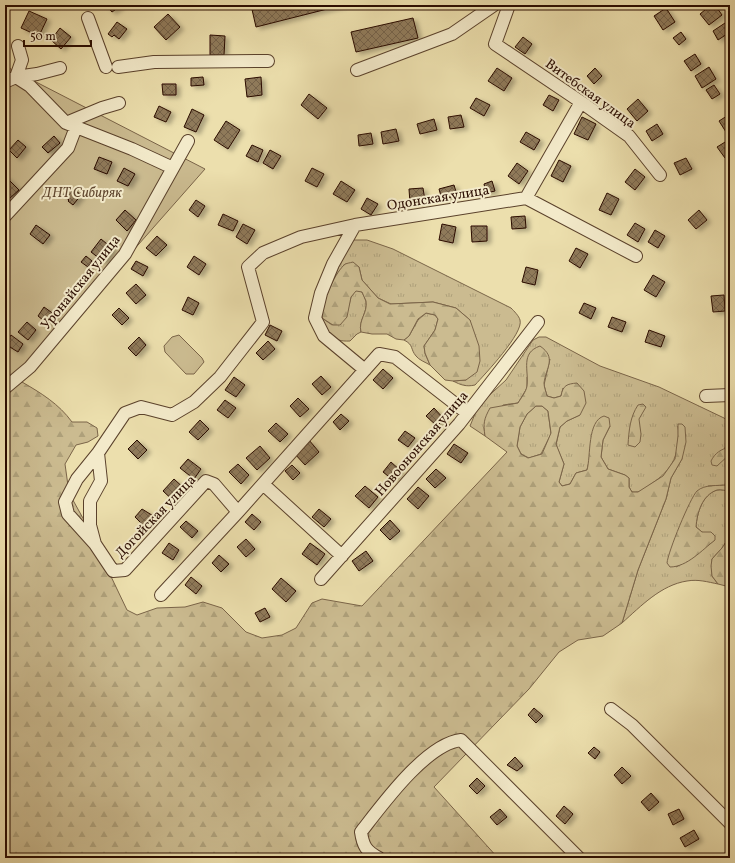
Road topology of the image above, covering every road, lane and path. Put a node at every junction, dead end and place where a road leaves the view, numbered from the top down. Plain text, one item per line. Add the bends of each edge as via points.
1 (494, 5) edge
2 (509, 5) edge
3 (88, 18) dead end
4 (18, 46) dead end
5 (268, 61) dead end
6 (60, 68) dead end
7 (357, 70) dead end
8 (11, 80) edge
9 (582, 102) junction
10 (119, 103) dead end
11 (71, 125) junction
12 (188, 142) dead end
13 (174, 168) junction
14 (660, 175) dead end
15 (526, 198) junction
16 (5, 216) edge
17 (355, 225) junction
18 (636, 256) dead end
19 (538, 322) dead end
20 (365, 370) junction
21 (5, 388) edge
22 (730, 395) edge
23 (706, 396) dead end
24 (467, 413) junction
25 (98, 452) junction
26 (264, 484) junction
27 (238, 512) junction
28 (95, 544) junction
29 (342, 556) junction
30 (321, 579) dead end
31 (161, 595) dead end
32 (611, 709) dead end
33 (730, 823) edge
34 (379, 858) edge
35 (579, 858) edge

1 - 7 street via 452,34
2 - 9 street, Витебская улица via 495,44
3 - 5 street via 112,67 154,62
4 - 8 street via 22,60
6 - 8 street
8 - 11 street via 30,86
9 - 14 street, Витебская улица via 629,136
9 - 15 street
10 - 11 street via 102,108
11 - 13 street
11 - 16 street via 68,148
12 - 13 street, Уронайская улица
13 - 21 street, Уронайская улица via 125,254 30,367
15 - 17 street, Одонская улица
15 - 18 street
17 - 20 street via 320,293 315,318 324,336
17 - 25 street, Одонская улица via 301,237 263,253 248,267 263,322 220,377 194,402 172,415 141,407 125,414
19 - 24 street, Новоононская улица
20 - 24 street via 379,354 395,357
20 - 26 street
22 - 23 street
24 - 29 street, Новоононская улица
25 - 28 street, Догойская улица via 101,481 90,500 90,525
25 - 28 street via 77,479 65,502 68,514
26 - 27 street
26 - 29 street
27 - 28 street, Догойская улица via 214,484 206,482 125,570 113,571
27 - 31 street
29 - 30 street, Новоононская улица
32 - 33 street via 632,725
34 - 35 street via 369,852 361,832 396,788 424,759 453,741 461,740

